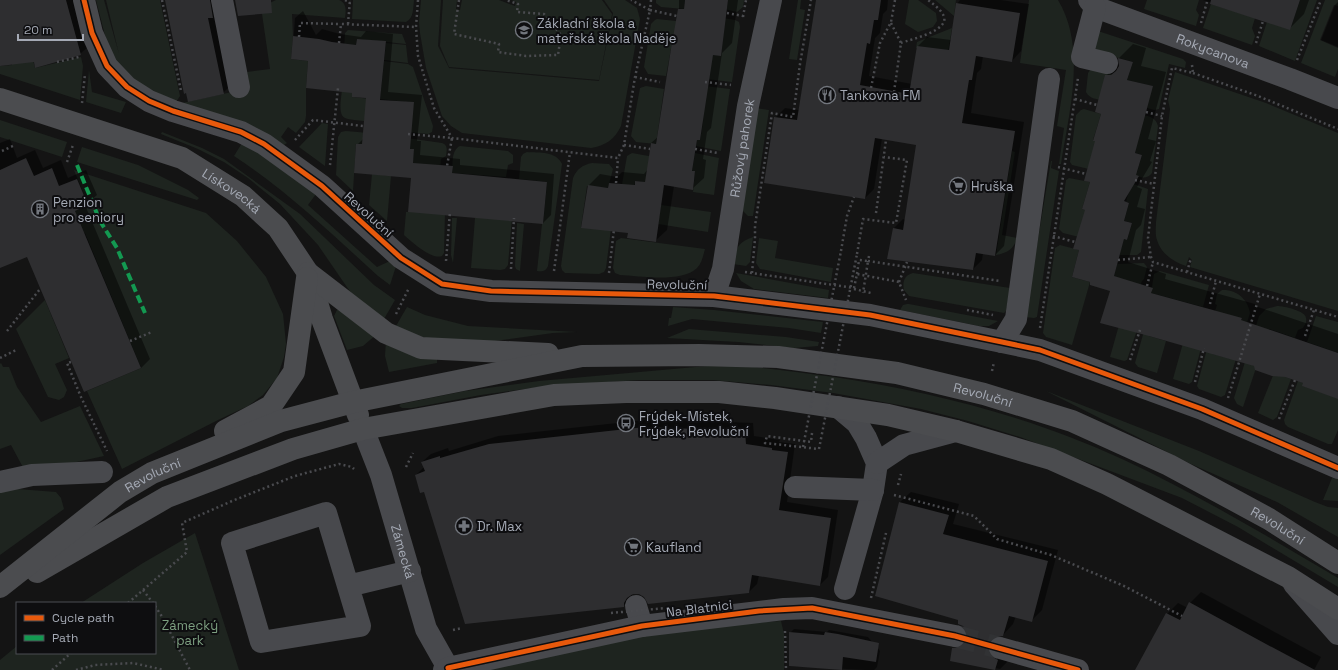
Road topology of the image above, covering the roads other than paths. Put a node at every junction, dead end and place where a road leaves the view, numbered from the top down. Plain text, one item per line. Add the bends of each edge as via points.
1 (84, 0) edge
2 (222, 0) edge
3 (771, 0) edge
4 (1092, 3) edge
5 (1107, 63) dead end
6 (1049, 79) dead end
7 (238, 87) dead end
8 (1338, 98) edge
9 (0, 99) edge
10 (308, 273) junction
11 (714, 296) junction
12 (1002, 342) junction
13 (582, 356) junction
14 (353, 402) junction
15 (838, 407) junction
16 (363, 429) junction
17 (956, 431) junction
18 (877, 463) junction
19 (106, 464) road end
20 (1338, 468) edge
21 (152, 472) junction
22 (0, 482) edge
23 (795, 487) dead end
24 (873, 490) junction
25 (1269, 519) junction
26 (1338, 551) edge
27 (1338, 563) edge
28 (410, 572) junction
29 (1288, 577) junction
30 (348, 586) junction
31 (0, 587) edge
32 (845, 589) dead end
33 (0, 593) edge
34 (1338, 609) edge
35 (1338, 634) edge
36 (955, 636) tunnel mouth
37 (1000, 648) tunnel mouth
38 (447, 669) edge
39 (1078, 670) edge

1 - 11 street, Revoluční via 92,33 107,66 127,87 149,101 179,114 241,132 264,144 322,186 401,258 442,284 491,291
2 - 7 street
3 - 11 street, Růžový pahorek via 748,106 723,269
4 - 5 street via 1082,57
4 - 8 street, Rokycanova
6 - 12 street via 1016,319
9 - 10 main road, Lískovecká via 182,158 243,196 278,228
10 - 13 main road via 386,332 422,348
10 - 14 main road, Lískovecká via 324,325
10 - 21 main road via 294,372 271,406
11 - 12 street, Revoluční via 870,315
12 - 20 street, Revoluční via 1040,350 1202,409
13 - 14 main road, Revoluční
13 - 25 main road, Revoluční via 778,357 898,373 984,394 1072,421 1169,466
14 - 16 main road, Lískovecká
14 - 21 main road, Revoluční via 281,421
15 - 16 main road, Revoluční via 719,392 554,395
15 - 17 main road, Revoluční via 888,415
15 - 18 street via 857,423
16 - 28 street, Zámecká via 381,475
16 - 33 main road, Revoluční via 293,449 167,497
17 - 18 street via 904,445
17 - 29 main road, Revoluční via 1051,459 1106,484
18 - 24 street
19 - 22 street
21 - 31 main road, Revoluční via 120,492
23 - 24 street
24 - 32 street
25 - 26 main road
25 - 27 main road, Revoluční
28 - 30 street
28 - 38 street, Zámecká via 426,629
29 - 34 main road, Revoluční
29 - 35 street
30 - 30 street via 360,626 261,642 232,542 326,513
36 - 38 street, Na Blatnici via 812,608 639,616
37 - 39 street

